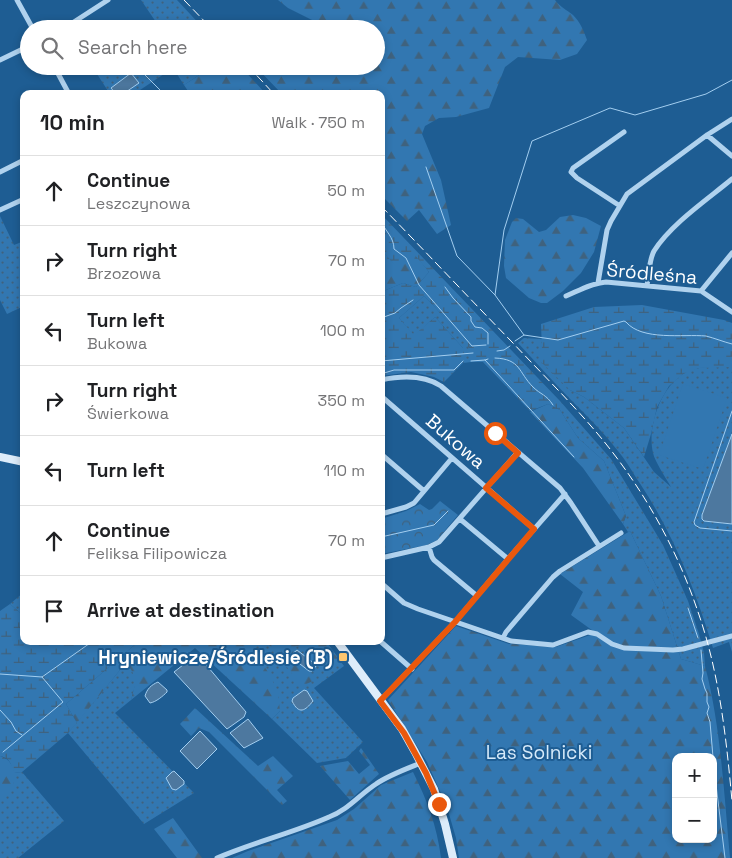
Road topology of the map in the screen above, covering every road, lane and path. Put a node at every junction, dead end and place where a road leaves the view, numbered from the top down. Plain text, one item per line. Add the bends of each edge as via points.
1 (108, 0) edge
2 (18, 1) edge
3 (28, 20) edge
4 (77, 20) edge
5 (20, 50) edge
6 (0, 60) edge
7 (59, 75) edge
8 (67, 90) edge
9 (732, 119) edge
10 (624, 132) dead end
11 (707, 135) junction
12 (732, 156) edge
13 (20, 162) edge
14 (0, 172) edge
15 (732, 179) edge
16 (20, 201) edge
17 (620, 206) junction
18 (0, 210) edge
19 (732, 253) edge
20 (598, 283) junction
21 (647, 285) junction
22 (701, 291) junction
23 (566, 296) dead end
24 (732, 312) edge
25 (385, 379) edge
26 (385, 399) edge
27 (518, 453) junction
28 (0, 456) edge
29 (385, 457) edge
30 (452, 458) junction
31 (20, 461) edge
32 (486, 488) junction
33 (424, 491) junction
34 (565, 494) junction
35 (385, 513) edge
36 (460, 518) junction
37 (534, 529) junction
38 (621, 532) dead end
39 (599, 546) junction
40 (429, 547) junction
41 (385, 557) edge
42 (508, 559) junction
43 (385, 586) edge
44 (477, 596) junction
45 (455, 622) junction
46 (732, 636) edge
47 (503, 638) junction
48 (340, 645) edge
49 (385, 645) edge
50 (412, 669) junction
51 (380, 701) junction
52 (421, 763) junction
53 (217, 858) edge
54 (452, 858) edge

1 - 4 street
2 - 3 street
5 - 6 street
7 - 8 street
9 - 11 street
10 - 17 street via 571,172
11 - 12 street
11 - 17 street via 627,194
13 - 14 street
15 - 21 street via 673,228 654,252
16 - 18 street
17 - 20 street via 607,230
19 - 22 street
20 - 21 street, Śródleśna
20 - 23 street, Śródleśna
21 - 22 street, Śródleśna
22 - 24 street, Śródleśna
25 - 27 street via 417,378 437,384
26 - 30 street, Bukowa
27 - 32 street
27 - 34 street
28 - 31 street
29 - 33 street
30 - 32 street, Bukowa
30 - 33 street
32 - 36 street
32 - 37 street, Bukowa
33 - 35 street via 414,503
34 - 37 street
34 - 39 street
36 - 40 street via 439,542
36 - 42 street
37 - 42 street
38 - 39 street
39 - 47 street via 553,577
40 - 41 street
40 - 44 street via 434,560
42 - 44 street
43 - 45 street via 404,603
44 - 45 street
45 - 47 street
45 - 50 street
46 - 47 street via 673,650 624,648 588,632 553,645
48 - 51 street
49 - 50 street
50 - 51 street
51 - 52 street via 402,729
52 - 53 street via 376,783 347,808 329,817
52 - 54 street via 439,804

